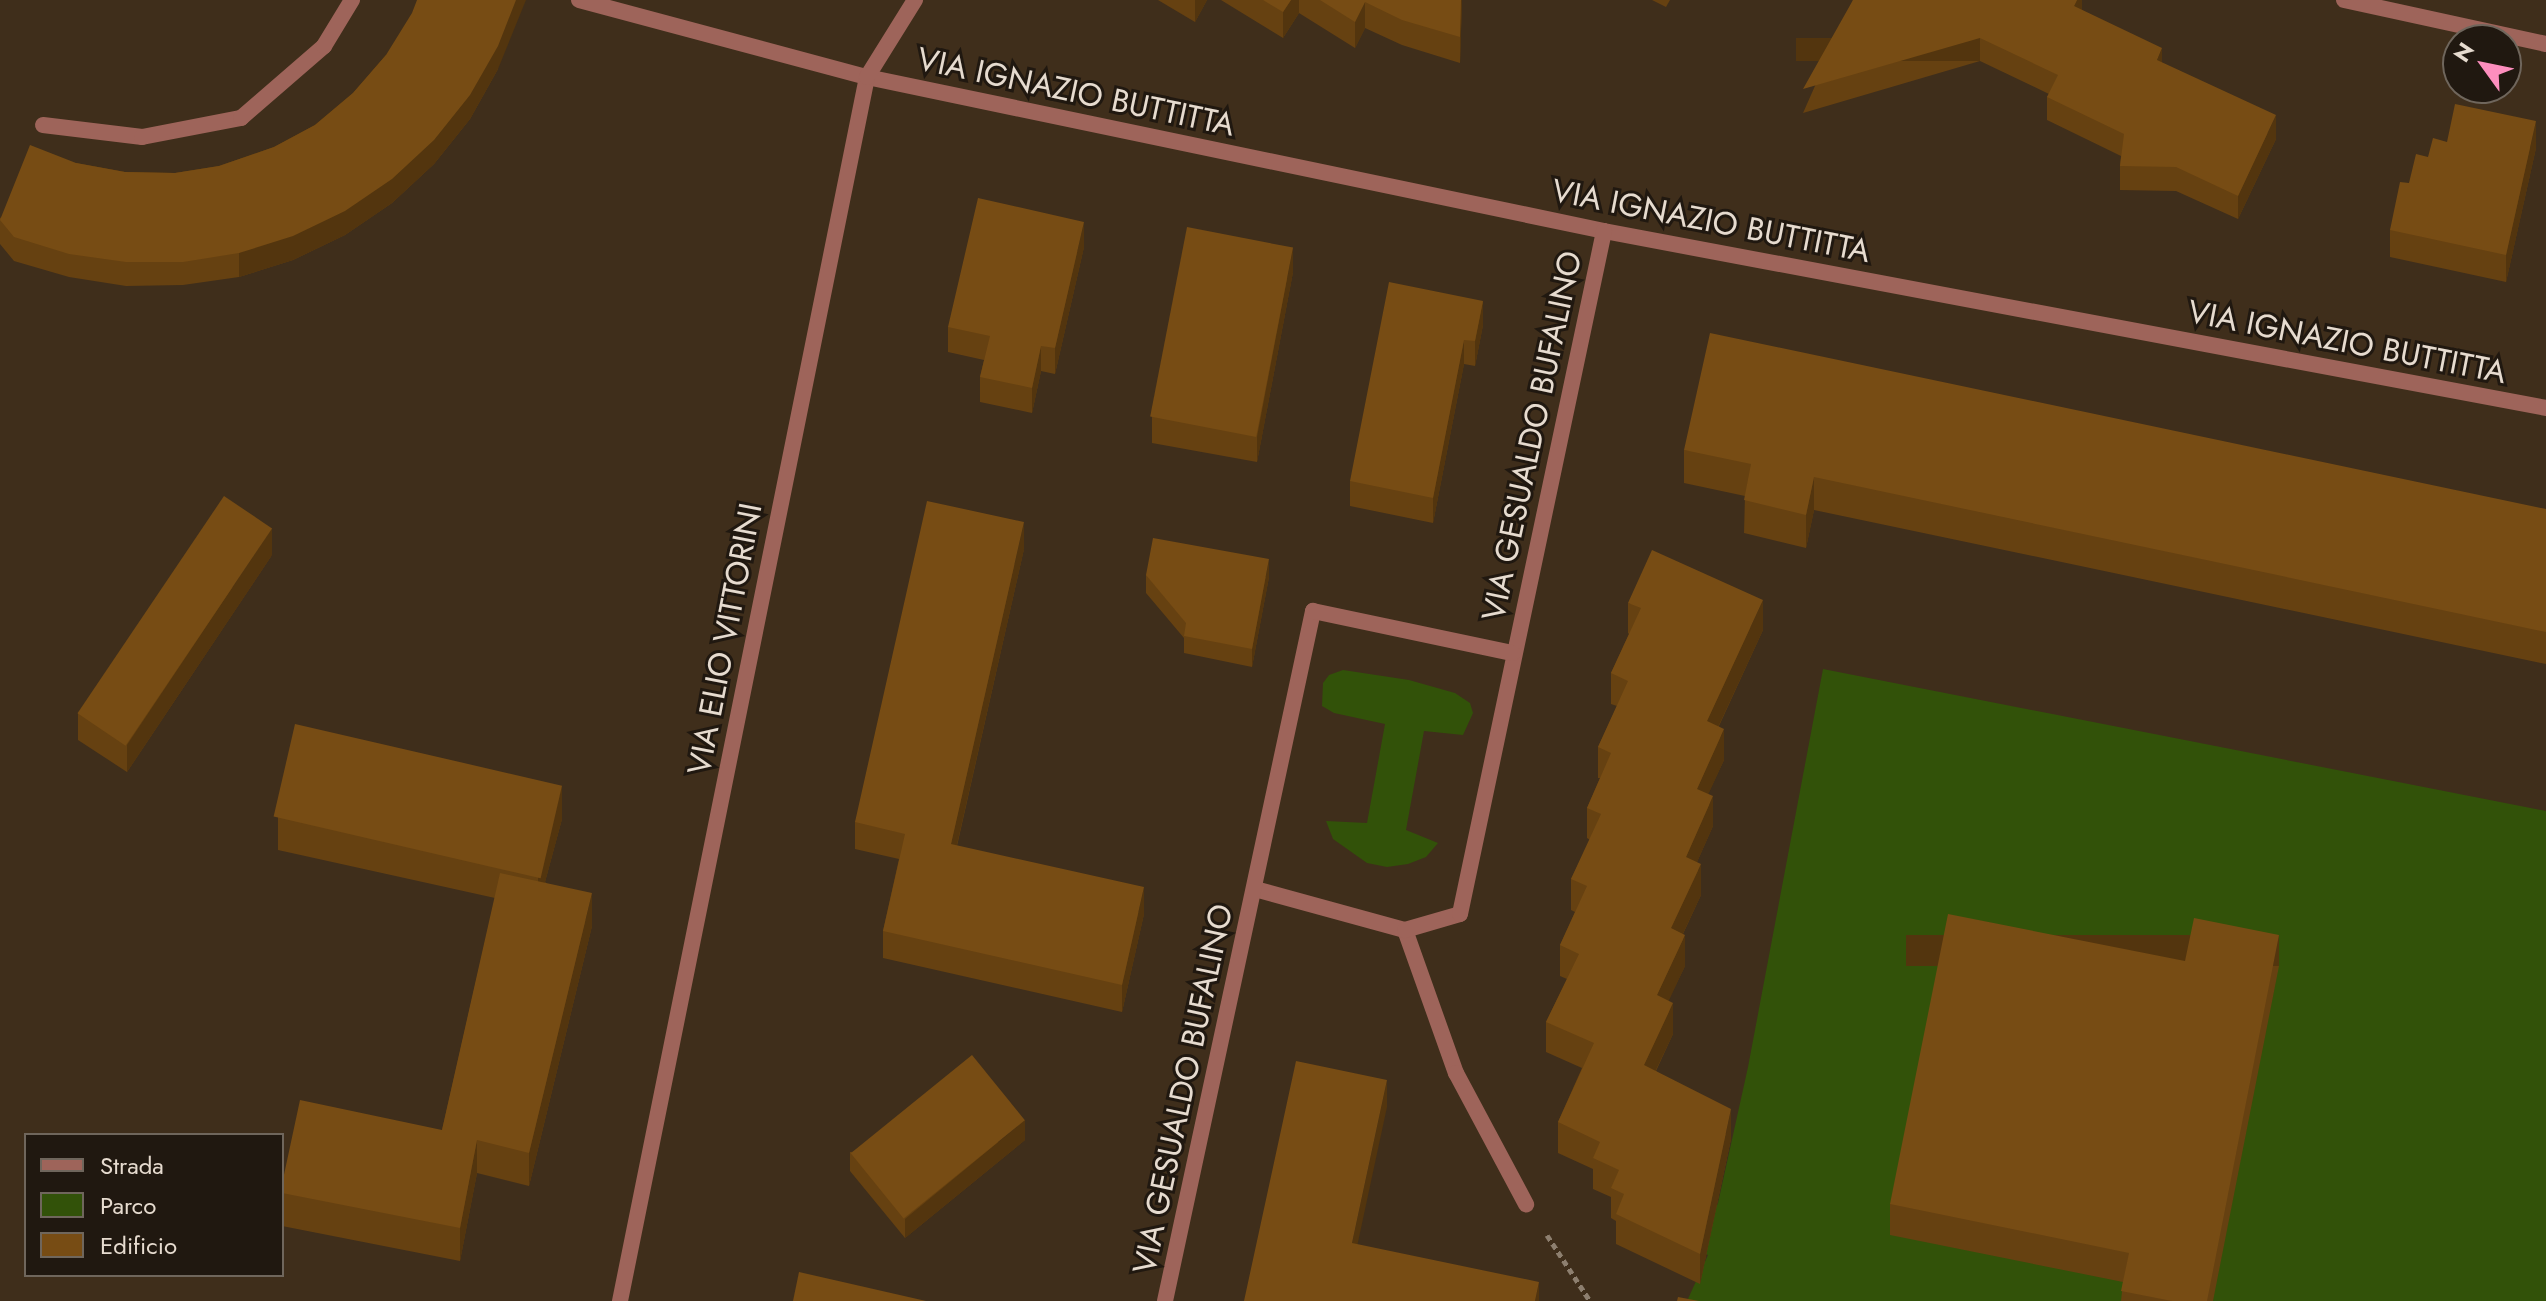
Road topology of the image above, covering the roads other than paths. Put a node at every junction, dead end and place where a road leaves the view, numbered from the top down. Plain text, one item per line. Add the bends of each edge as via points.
1 (352, 0) edge
2 (579, 0) edge
3 (915, 0) edge
4 (2344, 0) edge
5 (2546, 44) edge
6 (867, 77) junction
7 (43, 125) dead end
8 (1604, 231) junction
9 (2546, 408) edge
10 (1513, 653) junction
11 (1255, 889) junction
12 (1405, 930) junction
13 (1526, 1204) road end
14 (620, 1301) edge
15 (1165, 1301) edge

1 - 7 street via 324,46 241,118 142,137
2 - 6 street, VIA IGNAZIO BUTTITTA
3 - 6 street, VIA ELIO VITTORINI
4 - 5 street
6 - 8 street, VIA IGNAZIO BUTTITTA
6 - 14 street, VIA ELIO VITTORINI
8 - 9 street, VIA IGNAZIO BUTTITTA
8 - 10 street, VIA GESUALDO BUFALINO
10 - 11 street, VIA GESUALDO BUFALINO via 1313,611
10 - 12 street, VIA GESUALDO BUFALINO via 1460,914
11 - 12 street, VIA GESUALDO BUFALINO
11 - 15 street, VIA GESUALDO BUFALINO
12 - 13 street via 1456,1073

